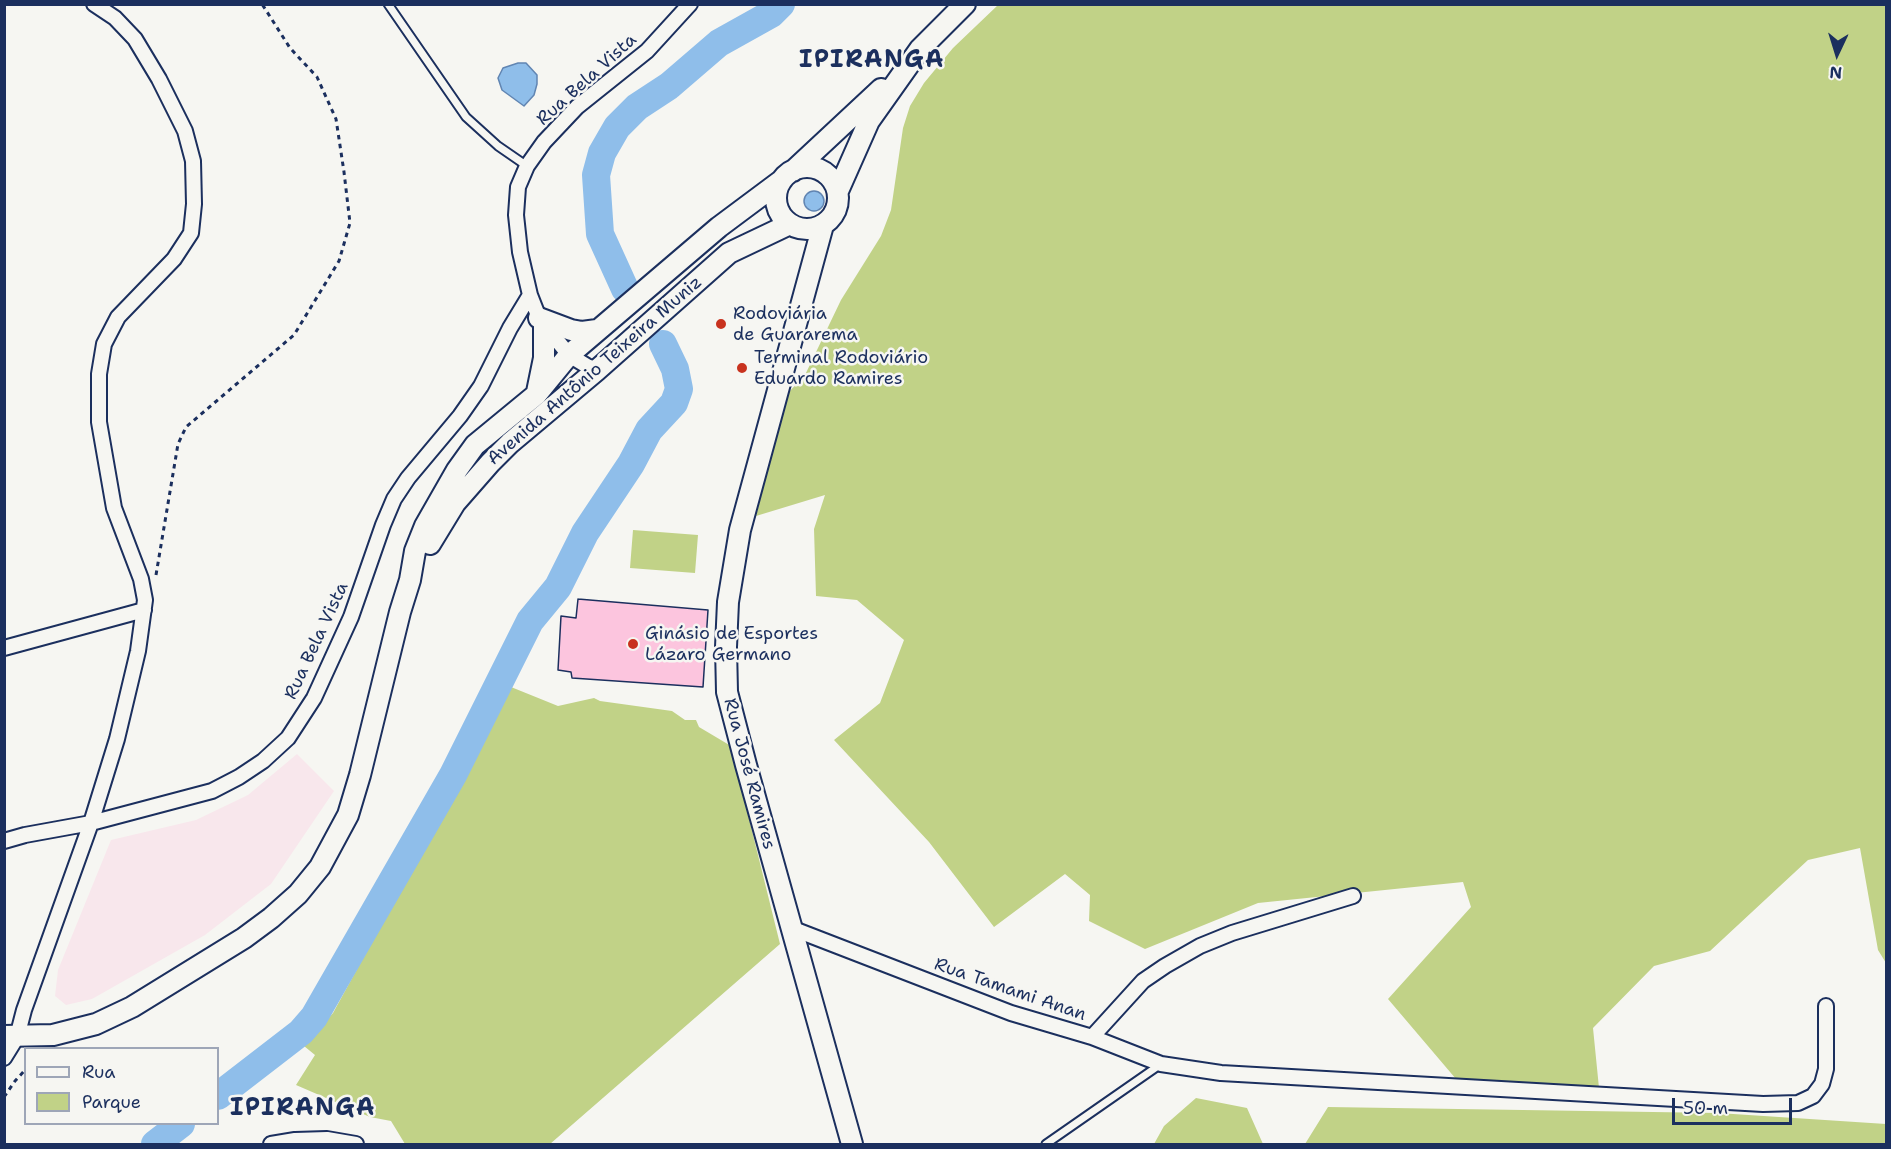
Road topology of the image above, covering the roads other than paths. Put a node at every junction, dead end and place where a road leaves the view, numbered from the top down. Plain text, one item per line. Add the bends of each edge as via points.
1 (94, 4) edge
2 (388, 4) edge
3 (690, 4) edge
4 (965, 4) edge
5 (914, 58) junction
6 (527, 166) junction
7 (788, 175) junction
8 (838, 191) junction
9 (789, 224) junction
10 (823, 225) junction
11 (530, 295) junction
12 (542, 322) junction
13 (597, 330) junction
14 (569, 355) junction
15 (597, 370) junction
16 (537, 394) junction
17 (410, 580) junction
18 (144, 605) junction
19 (4, 648) edge
20 (91, 823) junction
21 (4, 841) edge
22 (1353, 896) dead end
23 (791, 928) junction
24 (1826, 1006) dead end
25 (11, 1037) edge
26 (1092, 1037) junction
27 (4, 1058) edge
28 (1161, 1064) junction
29 (271, 1144) edge
30 (356, 1144) edge
31 (852, 1144) edge
32 (1046, 1144) edge

1 - 18 street via 135,39 185,131 193,161 191,233 174,259 118,317 104,345 99,374 99,422 114,508 141,579
2 - 6 lane via 466,117
3 - 6 street, Rua Bela Vista via 647,51 577,107
4 - 5 main road, Avenida Antônio Teixeira Muniz
5 - 7 main road, Avenida Antônio Teixeira Muniz
5 - 8 main road, Avenida Antônio Teixeira Muniz via 869,121
6 - 11 street, Rua Bela Vista via 518,187 516,215
7 - 8 main road via 804,168 815,169 825,173
7 - 9 main road via 777,193 777,203
7 - 13 main road, Avenida Antônio Teixeira Muniz via 718,227
8 - 10 main road, Avenida Antônio Teixeira Muniz via 834,212
9 - 10 main road via 808,229
9 - 15 main road, Avenida Antônio Teixeira Muniz via 729,253
10 - 23 main road, Rua José Ramires via 740,530 728,602 727,692
11 - 12 street, Rua Bela Vista
11 - 20 street, Rua Bela Vista via 481,386 394,499 351,617 314,698 288,738 263,761 212,791
12 - 13 main road via 582,332
12 - 14 street, Rua Bela Vista
12 - 16 main road via 544,358
13 - 14 main road, Avenida Antônio Teixeira Muniz
14 - 15 street
14 - 16 main road, Avenida Antônio Teixeira Muniz
15 - 17 main road, Avenida Antônio Teixeira Muniz via 490,463 455,503
16 - 17 main road, Avenida Antônio Teixeira Muniz via 476,445 457,470 425,526
17 - 25 main road, Avenida Antônio Teixeira Muniz via 348,815 320,867 298,894 244,938 132,1007 96,1024 52,1035
18 - 19 street
18 - 20 street via 125,706
20 - 21 street, Rua Bela Vista
20 - 25 street
22 - 26 street via 1200,946 1143,981
23 - 26 street, Rua Tamami Anan via 1011,1013
23 - 31 main road, Rua José Ramires
24 - 28 street, Rua Tamami Anan via 1826,1069 1822,1084 1813,1096 1798,1103 1221,1073
25 - 27 street
26 - 28 street, Rua Tamami Anan
28 - 32 lane
29 - 30 street via 327,1139

